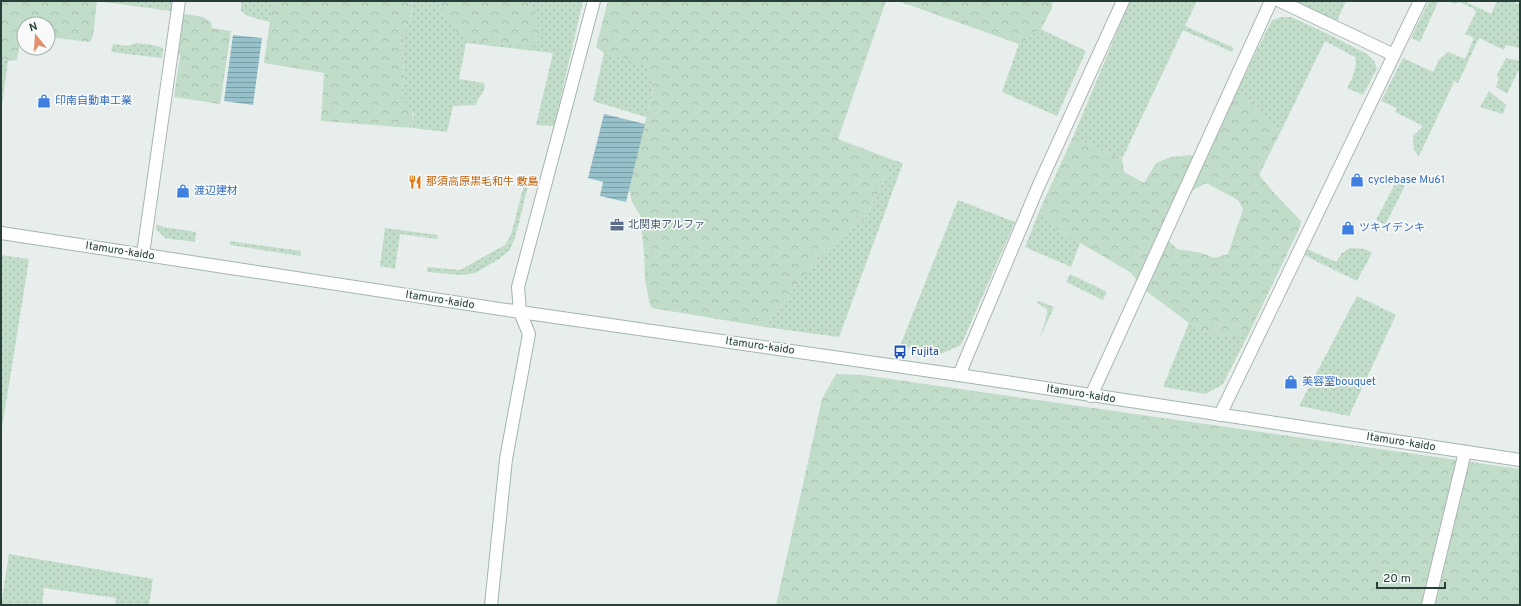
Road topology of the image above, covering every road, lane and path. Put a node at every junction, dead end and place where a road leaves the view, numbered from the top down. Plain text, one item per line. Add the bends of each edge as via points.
1 (179, 1) edge
2 (594, 1) edge
3 (1123, 1) edge
4 (1271, 1) edge
5 (1280, 1) edge
6 (1420, 1) edge
7 (1394, 55) junction
8 (1, 233) edge
9 (143, 254) junction
10 (520, 312) junction
11 (959, 375) junction
12 (1091, 396) junction
13 (1220, 414) junction
14 (1465, 452) junction
15 (1520, 460) edge
16 (491, 605) edge
17 (1428, 605) edge

1 - 9 street
2 - 10 street via 518,287
3 - 11 street via 1038,187
4 - 12 street
5 - 7 street
6 - 7 street
7 - 13 street
8 - 9 street, Itamuro-kaido
9 - 10 street, Itamuro-kaido
10 - 11 street, Itamuro-kaido
10 - 16 street via 529,334 506,459
11 - 12 street, Itamuro-kaido
12 - 13 street, Itamuro-kaido
13 - 14 street, Itamuro-kaido
14 - 15 street, Itamuro-kaido
14 - 17 street

